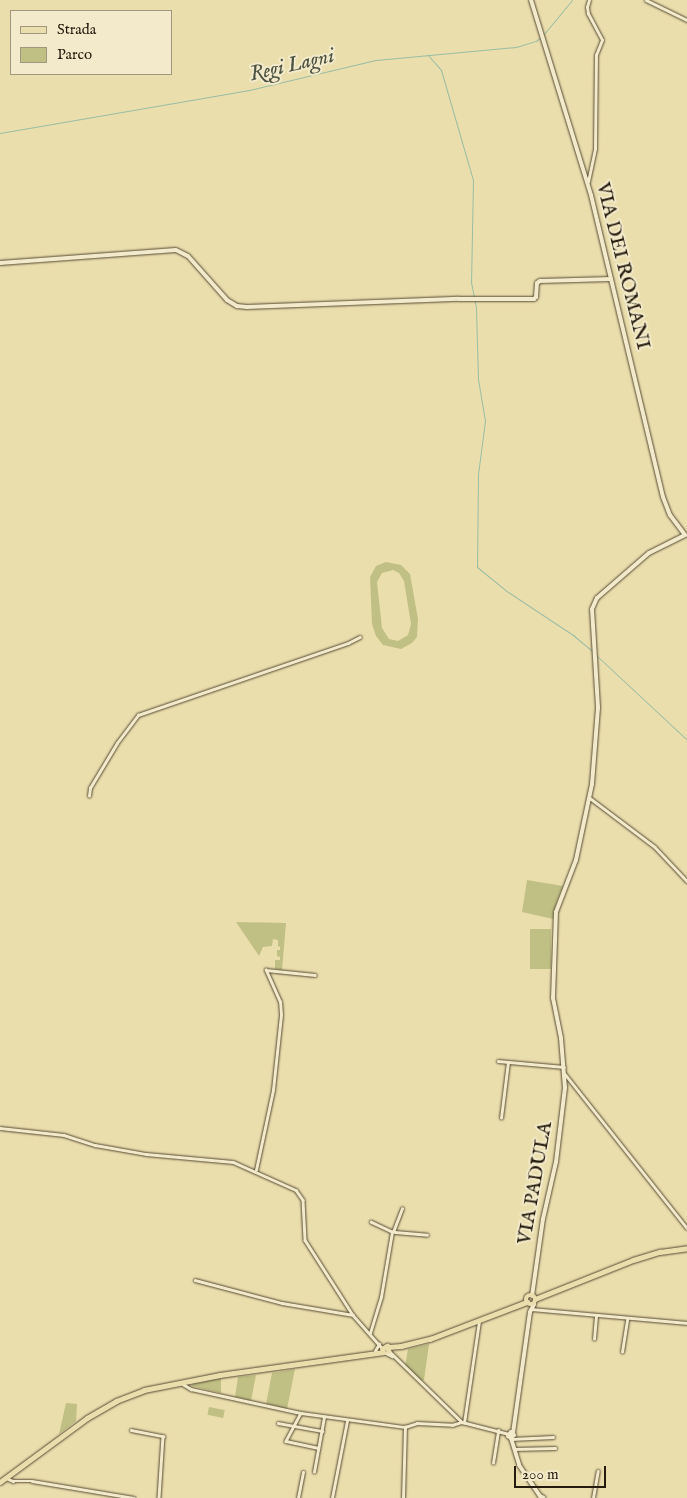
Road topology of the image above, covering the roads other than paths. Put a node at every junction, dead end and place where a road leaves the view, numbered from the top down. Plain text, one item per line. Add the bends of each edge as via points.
1 (531, 0) edge
2 (589, 0) edge
3 (646, 0) edge
4 (687, 20) edge
5 (588, 183) junction
6 (0, 263) edge
7 (611, 280) junction
8 (686, 536) edge
9 (360, 637) dead end
10 (89, 796) dead end
11 (590, 798) junction
12 (687, 881) edge
13 (315, 975) dead end
14 (498, 1061) dead end
15 (508, 1062) junction
16 (564, 1067) junction
17 (565, 1074) junction
18 (501, 1118) dead end
19 (0, 1128) edge
20 (256, 1170) junction
21 (402, 1209) dead end
22 (371, 1222) dead end
23 (687, 1228) edge
24 (394, 1232) junction
25 (427, 1235) dead end
26 (687, 1248) edge
27 (195, 1280) dead end
28 (531, 1301) junction
29 (530, 1311) junction
30 (353, 1315) junction
31 (596, 1316) junction
32 (627, 1319) junction
33 (479, 1321) junction
34 (687, 1323) edge
35 (370, 1333) junction
36 (594, 1339) dead end
37 (379, 1342) junction
38 (386, 1350) junction
39 (374, 1351) junction
40 (622, 1352) dead end
41 (180, 1382) junction
42 (302, 1413) junction
43 (324, 1417) junction
44 (347, 1420) junction
45 (278, 1423) dead end
46 (463, 1423) junction
47 (294, 1426) junction
48 (405, 1426) junction
49 (131, 1430) dead end
50 (498, 1430) junction
51 (322, 1431) junction
52 (511, 1436) junction
53 (553, 1437) dead end
54 (318, 1448) junction
55 (555, 1448) dead end
56 (513, 1449) junction
57 (493, 1463) dead end
58 (598, 1471) dead end
59 (302, 1472) dead end
60 (314, 1472) dead end
61 (5, 1478) junction
62 (0, 1482) edge
63 (134, 1498) edge
64 (160, 1498) edge
65 (298, 1498) edge
66 (332, 1498) edge
67 (403, 1498) edge
68 (542, 1498) edge
69 (593, 1498) edge

1 - 5 main road, VIA DEI ROMANI
2 - 5 street via 588,14 602,40 596,63 595,149
3 - 4 street
5 - 7 main road, VIA DEI ROMANI
6 - 7 main road via 176,250 188,256 220,294 237,306 535,299 537,283 545,280
7 - 8 main road, VIA DEI ROMANI via 663,497 670,514
8 - 11 main road, VIA PADULA via 649,553 597,598 591,617 598,707
9 - 10 street via 138,715 117,743 90,788
11 - 12 street via 660,852
11 - 16 main road, VIA PADULA via 576,860 556,912 553,982
13 - 20 street via 266,970 280,1002 281,1015 273,1090
14 - 15 street
15 - 16 street
15 - 18 street
16 - 17 main road, VIA PADULA
17 - 23 street
17 - 28 main road, VIA PADULA via 556,1162 543,1219
19 - 20 street via 49,1132 146,1154 221,1160
20 - 30 street via 300,1194 305,1240
21 - 24 street
22 - 24 street
24 - 25 street
24 - 35 street via 381,1298
26 - 28 main road via 633,1260
27 - 30 street via 282,1302
28 - 29 main road
28 - 33 main road
29 - 31 street
29 - 52 main road
30 - 35 street
31 - 32 street
31 - 36 street
32 - 34 street
32 - 40 street
33 - 38 main road via 430,1339
33 - 46 street
35 - 37 street
37 - 38 street
37 - 39 street
38 - 39 main road
38 - 46 street
39 - 41 main road
41 - 42 street via 191,1389
41 - 61 main road via 144,1390 116,1401 87,1418
42 - 43 street
42 - 47 street
43 - 44 street
43 - 51 street
44 - 48 street
44 - 66 street
45 - 47 street
46 - 48 street
46 - 50 street
47 - 51 street
47 - 54 street via 286,1440
48 - 67 street
49 - 64 street via 163,1436
50 - 52 street
50 - 57 street
51 - 54 street
52 - 53 street
52 - 56 main road
54 - 60 street
55 - 56 street
56 - 68 main road via 519,1465
58 - 69 street
59 - 65 street
61 - 62 main road
61 - 63 street

